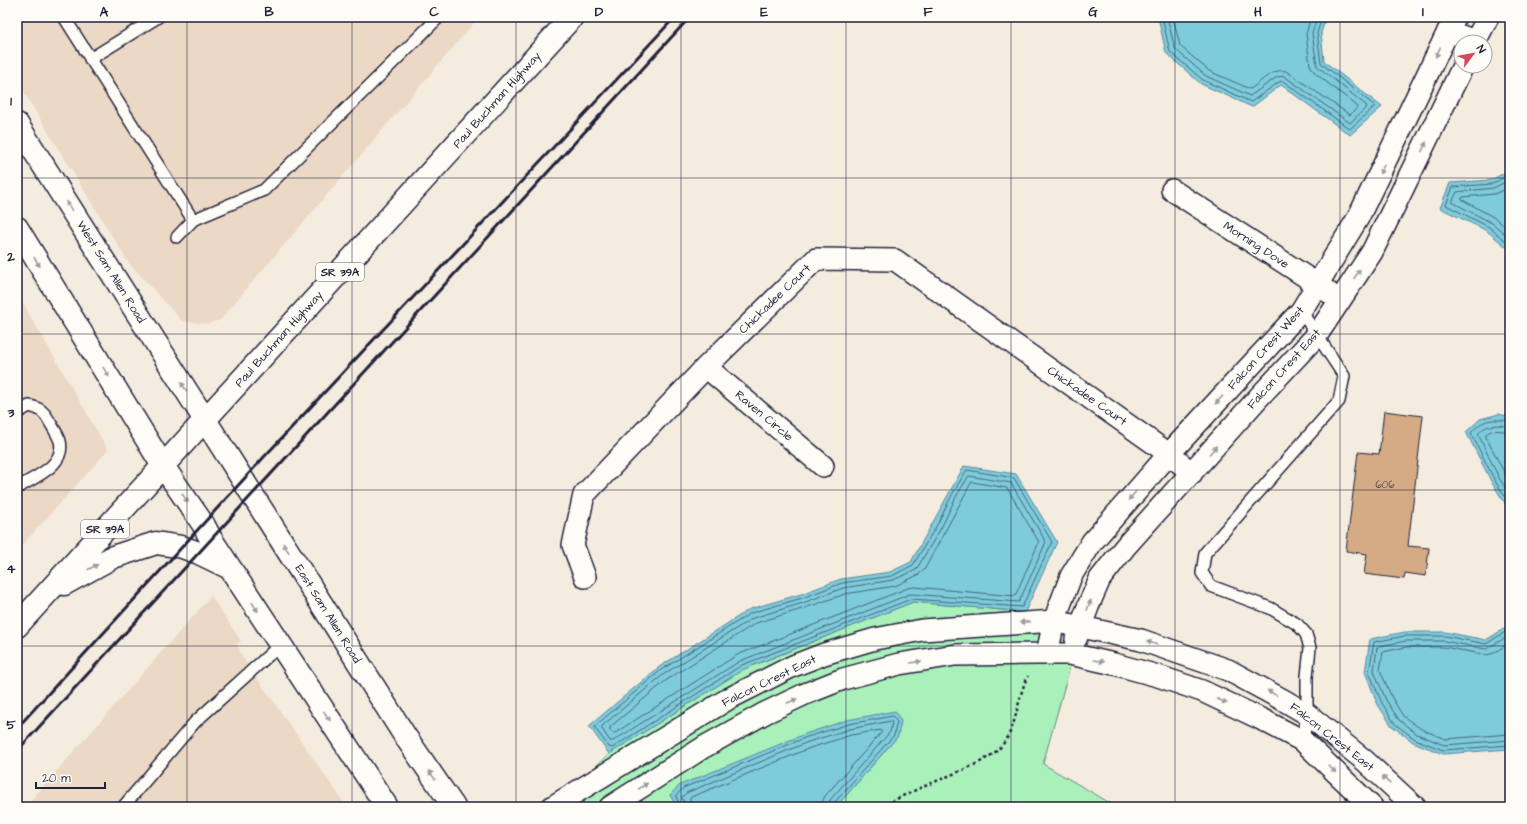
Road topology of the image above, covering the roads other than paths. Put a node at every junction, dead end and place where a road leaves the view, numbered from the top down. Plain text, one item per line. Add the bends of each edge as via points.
1 (64, 17) edge
2 (158, 17) edge
3 (440, 17) edge
4 (572, 17) edge
5 (1488, 17) edge
6 (1452, 24) edge
7 (1465, 34) edge
8 (1479, 34) edge
9 (90, 59) junction
10 (1459, 74) edge
11 (17, 124) edge
12 (1172, 190) dead end
13 (193, 220) junction
14 (17, 228) edge
15 (177, 237) dead end
16 (1317, 284) junction
17 (1339, 301) junction
18 (1301, 311) junction
19 (1317, 334) junction
20 (706, 367) junction
21 (17, 413) edge
22 (205, 420) junction
23 (1169, 454) junction
24 (163, 466) junction
25 (823, 466) dead end
26 (1192, 473) junction
27 (17, 488) edge
28 (230, 568) junction
29 (585, 577) dead end
30 (47, 593) junction
31 (1054, 620) junction
32 (17, 626) edge
33 (1082, 626) junction
34 (280, 645) junction
35 (1043, 654) junction
36 (1070, 654) junction
37 (754, 686) junction
38 (765, 713) junction
39 (1307, 714) junction
40 (1303, 741) junction
41 (123, 807) edge
42 (387, 807) edge
43 (454, 807) edge
44 (552, 807) edge
45 (610, 807) edge
46 (1372, 807) edge
47 (1415, 807) edge

1 - 9 lane
2 - 9 lane
3 - 13 lane via 264,190
4 - 22 main road, Paul Buchman Highway / SR 39A
5 - 8 street
6 - 7 street
6 -> 16 street, Falcon Crest West via 1358,218
9 - 13 lane
17 -> 10 street, Falcon Crest East via 1372,252
22 -> 11 main road, West Sam Allen Road
12 - 16 street, Morning Dove
13 - 15 lane
14 -> 24 main road
16 - 17 street, Morning Dove
16 - 18 street, Falcon Crest West
17 - 19 street, Falcon Crest East
18 - 19 lane
18 -> 23 street, Falcon Crest West
26 -> 19 street, Falcon Crest East
19 - 39 lane via 1344,376 1339,401 1205,553 1202,573 1211,586 1270,608 1297,624 1306,634 1310,648
20 - 23 street, Chickadee Court via 816,259 895,260
20 - 25 street, Raven Circle
20 - 29 street, Chickadee Court via 584,495 573,545
21 - 27 lane via 29,406 39,408 48,418 60,441 60,450 53,465
22 - 24 main road, Paul Buchman Highway / SR 39A
43 -> 22 main road, East Sam Allen Road via 405,736
23 - 26 street, Chickadee Court
23 -> 31 street, Falcon Crest West via 1092,542 1071,576
24 -> 28 main road
24 - 30 main road, Paul Buchman Highway / SR 39A
33 -> 26 street, Falcon Crest East via 1088,604 1100,579 1125,547
30 -> 28 main road via 113,557 156,543 182,547
28 -> 34 main road
30 - 32 main road, Paul Buchman Highway / SR 39A
31 - 33 street, Falcon Crest East
31 - 35 street, Falcon Crest West
31 -> 37 street, Falcon Crest East via 922,630 875,639 806,661
33 - 36 street, Falcon Crest East
39 -> 33 street, Falcon Crest East via 1228,670 1141,640
34 - 41 lane via 195,722
34 -> 42 main road
35 - 36 street, Falcon Crest East
38 -> 35 street, Falcon Crest East via 843,679 899,664 955,655
36 -> 40 street, Falcon Crest East via 1158,676 1202,691
37 - 38 street
37 - 44 street, Falcon Crest East via 728,699
45 -> 38 street, Falcon Crest East via 704,747
39 - 40 lane
47 -> 39 street, Falcon Crest East via 1364,760
40 -> 46 street, Falcon Crest East

